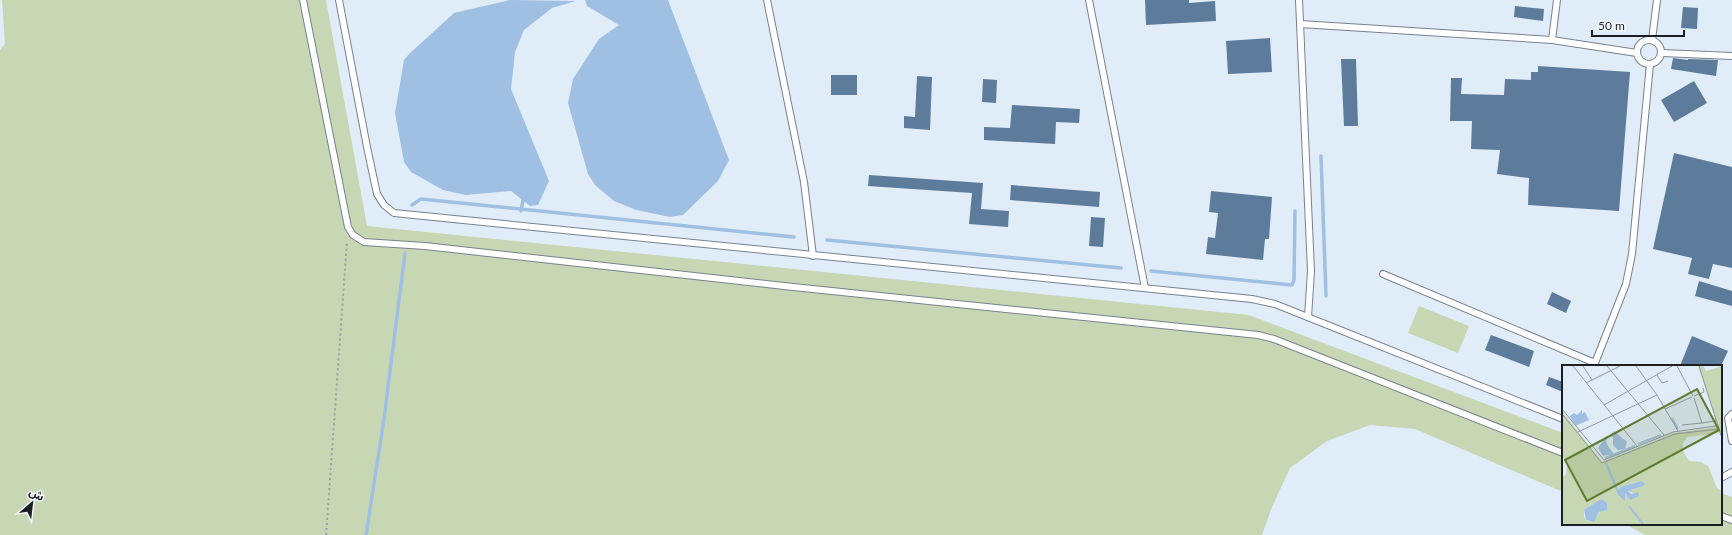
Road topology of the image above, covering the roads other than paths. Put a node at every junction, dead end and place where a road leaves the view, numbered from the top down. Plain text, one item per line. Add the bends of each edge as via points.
1 (303, 0) edge
2 (339, 0) edge
3 (767, 0) edge
4 (1089, 0) edge
5 (1299, 0) edge
6 (1556, 0) edge
7 (1657, 0) edge
8 (1300, 24) junction
9 (1552, 40) junction
10 (1652, 40) junction
11 (1637, 52) junction
12 (1662, 53) junction
13 (1732, 56) edge
14 (1650, 64) junction
15 (813, 256) junction
16 (1382, 274) dead end
17 (1145, 288) junction
18 (1308, 317) junction
19 (1595, 363) junction
20 (1600, 365) edge
21 (1730, 416) edge
22 (1562, 419) edge
23 (1732, 441) edge
24 (1562, 453) edge
25 (1732, 472) edge
26 (1722, 477) edge
27 (1722, 516) edge
28 (1732, 520) edge

1 - 24 lane via 348,227 353,235 364,242 425,246 1258,335 1274,339
2 - 15 lane via 377,194 384,205 394,213
3 - 15 lane via 804,182
4 - 17 lane
5 - 8 lane
6 - 9 lane
7 - 10 lane
8 - 9 lane
8 - 18 lane via 1311,271
9 - 11 lane
10 - 11 lane via 1645,40 1639,45
10 - 12 lane via 1659,44
11 - 14 lane via 1639,59
12 - 13 lane
12 - 14 lane via 1658,61
14 - 19 lane via 1632,254 1626,284
15 - 17 lane
16 - 19 lane
17 - 18 lane via 1252,299
18 - 22 lane
19 - 20 lane
21 - 23 lane
25 - 26 lane
27 - 28 lane

